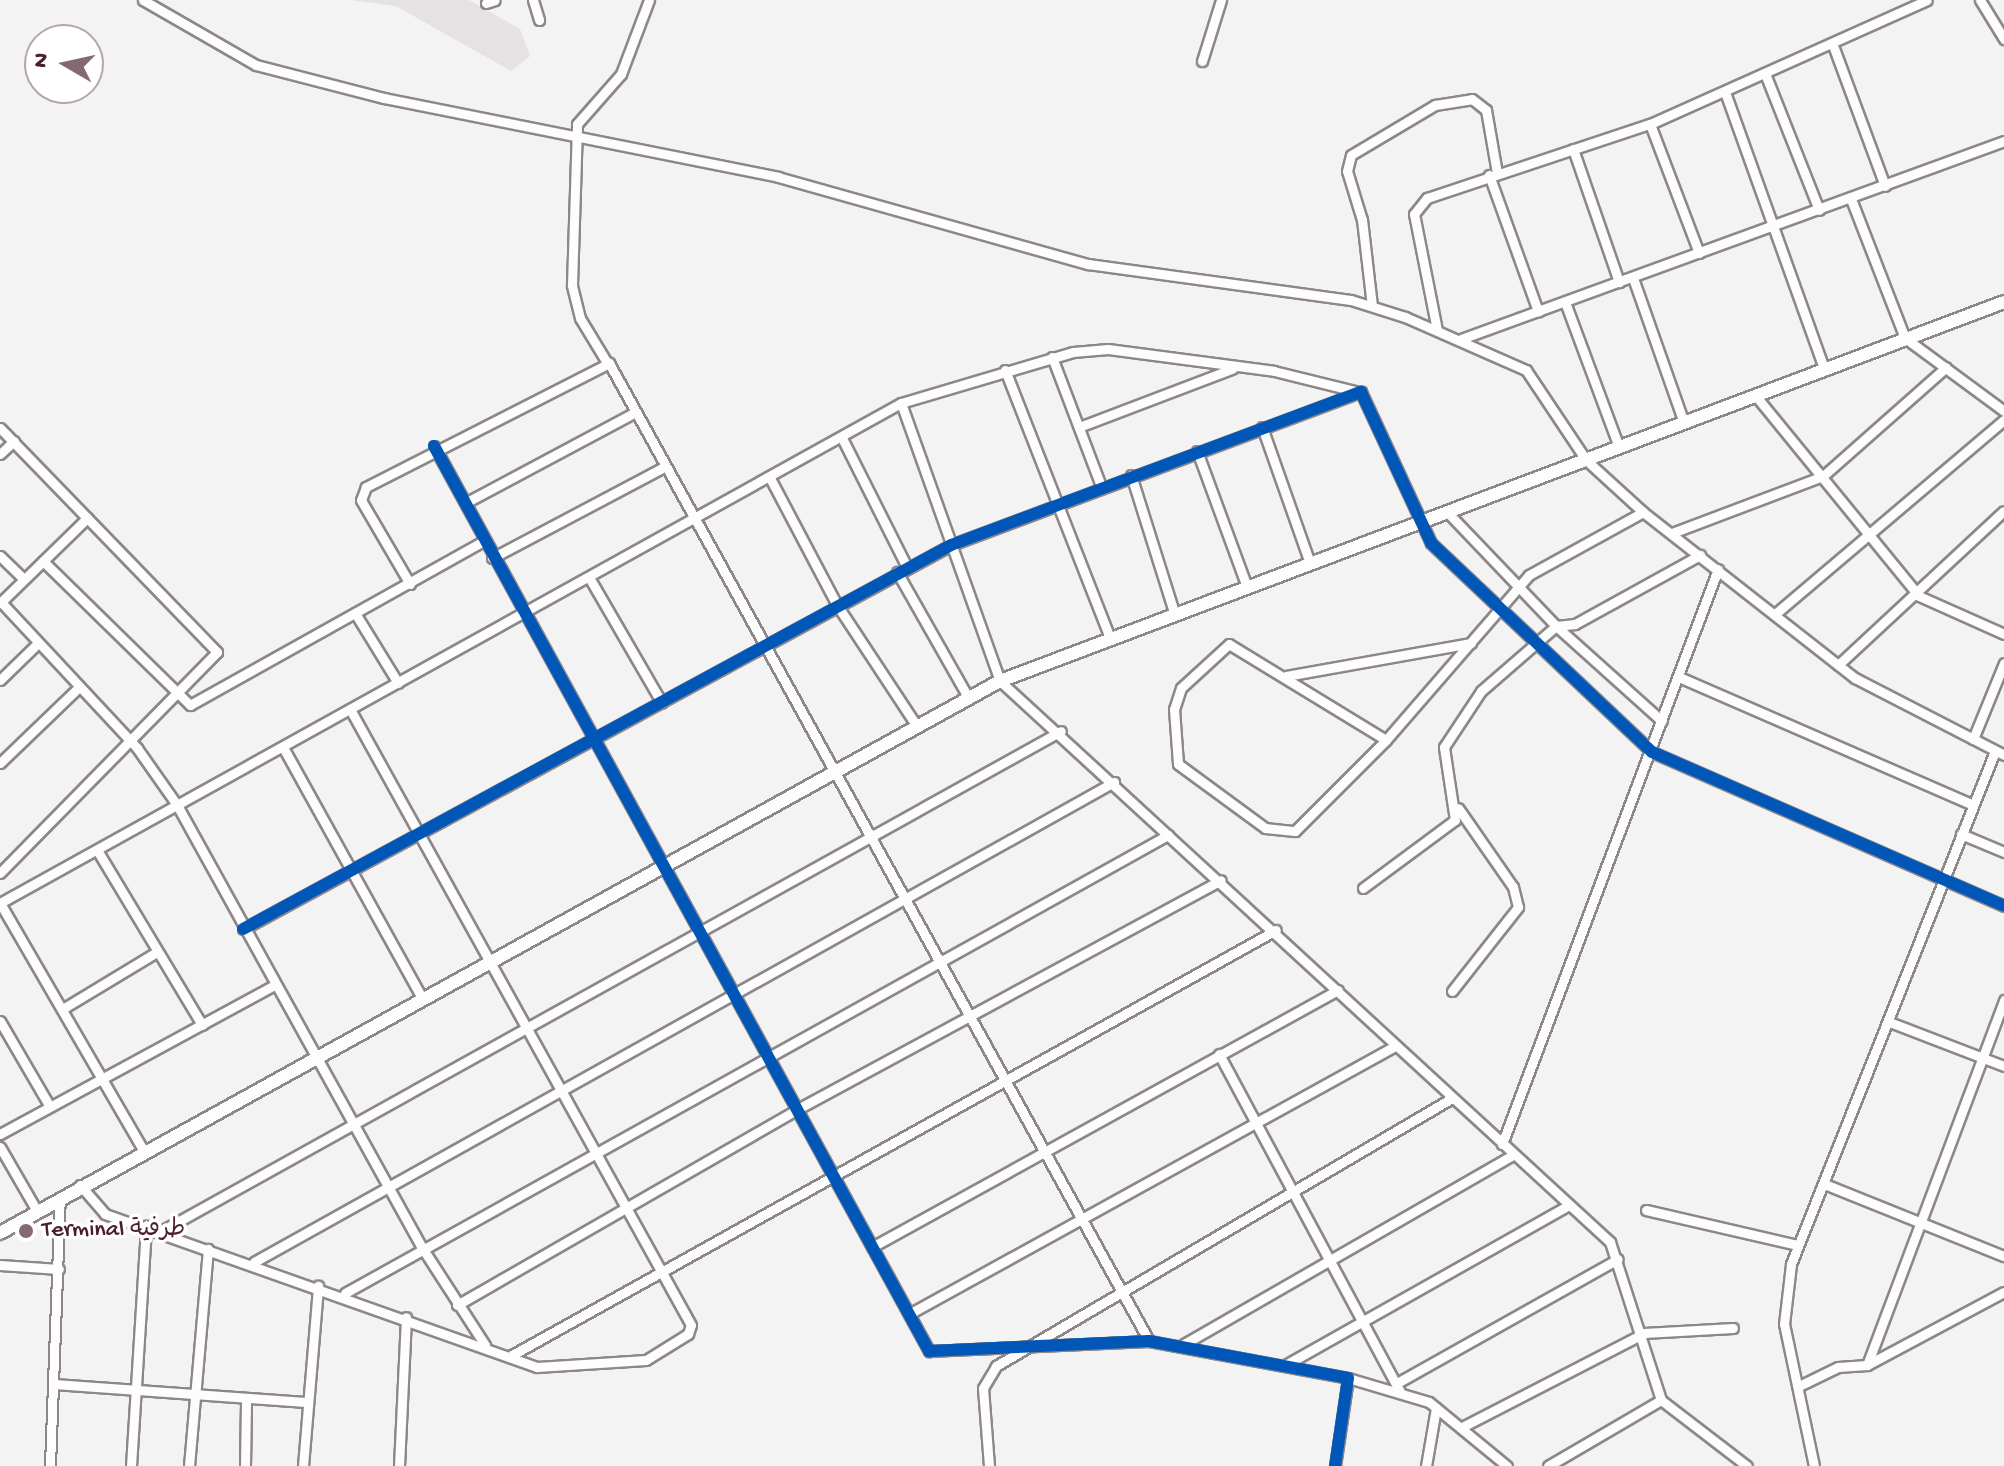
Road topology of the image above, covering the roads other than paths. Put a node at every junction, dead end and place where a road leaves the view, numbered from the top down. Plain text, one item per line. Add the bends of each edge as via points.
1 (143, 0) edge
2 (533, 0) edge
3 (649, 0) edge
4 (1221, 0) edge
5 (1927, 0) edge
6 (1980, 0) edge
7 (539, 20) dead end
8 (2004, 39) edge
9 (1834, 48) junction
10 (1202, 61) dead end
11 (1766, 76) junction
12 (1725, 92) junction
13 (1650, 124) junction
14 (578, 133) junction
15 (2004, 141) edge
16 (1573, 149) junction
17 (1493, 174) junction
18 (1885, 186) junction
19 (1851, 199) junction
20 (1819, 210) junction
21 (1774, 227) junction
22 (1699, 253) junction
23 (1633, 278) junction
24 (1619, 282) junction
25 (1565, 302) junction
26 (2003, 303) edge
27 (1372, 306) junction
28 (1538, 311) junction
29 (1437, 330) junction
30 (1905, 338) junction
31 (1461, 339) junction
32 (1052, 357) junction
33 (606, 361) junction
34 (1235, 367) junction
35 (1946, 367) junction
36 (1824, 368) junction
37 (1005, 370) junction
38 (1361, 392) junction
39 (1755, 395) junction
40 (901, 403) junction
41 (2004, 411) edge
42 (634, 413) junction
43 (1683, 420) junction
44 (2004, 420) edge
45 (1079, 427) junction
46 (1262, 427) junction
47 (0, 428) edge
48 (842, 438) junction
49 (14, 441) junction
50 (434, 446) junction
51 (1619, 447) junction
52 (1197, 451) junction
53 (0, 454) edge
54 (1586, 460) junction
55 (662, 468) junction
56 (1131, 475) junction
57 (1823, 476) junction
58 (770, 478) junction
59 (1101, 486) junction
60 (1058, 501) junction
61 (467, 502) junction
62 (1643, 512) junction
63 (2003, 514) edge
64 (1450, 515) junction
65 (87, 518) junction
66 (692, 521) junction
67 (1421, 524) junction
68 (1871, 530) junction
69 (1672, 533) junction
70 (484, 541) junction
71 (951, 545) junction
72 (1700, 555) junction
73 (0, 556) edge
74 (492, 558) junction
75 (43, 561) junction
76 (1310, 563) junction
77 (907, 567) junction
78 (1718, 569) junction
79 (897, 572) junction
80 (24, 579) junction
81 (590, 579) junction
82 (410, 584) junction
83 (1247, 587) junction
84 (1517, 587) junction
85 (1916, 589) junction
86 (0, 602) edge
87 (837, 605) junction
88 (1174, 612) junction
89 (355, 613) junction
90 (522, 614) junction
91 (1498, 614) junction
92 (1775, 614) junction
93 (1556, 626) junction
94 (2004, 634) edge
95 (1109, 635) junction
96 (38, 643) junction
97 (1473, 643) junction
98 (1535, 644) junction
99 (762, 646) junction
100 (2004, 663) edge
101 (1838, 665) junction
102 (1286, 676) junction
103 (1679, 677) junction
104 (0, 680) edge
105 (1000, 681) junction
106 (398, 683) junction
107 (79, 687) junction
108 (968, 697) junction
109 (177, 698) junction
110 (662, 703) junction
111 (350, 709) junction
112 (1662, 721) junction
113 (916, 725) junction
114 (1061, 731) junction
115 (1973, 739) junction
116 (1386, 740) junction
117 (131, 741) junction
118 (591, 743) junction
119 (284, 749) junction
120 (1652, 752) junction
121 (2000, 753) edge
122 (2, 757) edge
123 (833, 771) junction
124 (1114, 782) junction
125 (177, 805) junction
126 (1973, 805) junction
127 (1458, 808) junction
128 (1961, 834) junction
129 (420, 835) junction
130 (1168, 835) junction
131 (870, 837) junction
132 (97, 850) junction
133 (2004, 852) edge
134 (661, 866) junction
135 (351, 871) junction
136 (0, 873) edge
137 (1221, 880) junction
138 (1942, 881) junction
139 (1363, 888) dead end
140 (908, 899) junction
141 (0, 903) edge
142 (2004, 906) edge
143 (243, 929) junction
144 (1276, 930) junction
145 (698, 932) junction
146 (157, 952) junction
147 (939, 961) junction
148 (487, 962) junction
149 (273, 986) junction
150 (1338, 990) junction
151 (1452, 991) dead end
152 (732, 996) junction
153 (422, 998) junction
154 (2004, 1000) edge
155 (64, 1008) junction
156 (969, 1019) junction
157 (0, 1021) edge
158 (1892, 1023) junction
159 (202, 1025) junction
160 (522, 1027) junction
161 (1395, 1046) junction
162 (1219, 1054) junction
163 (314, 1055) junction
164 (762, 1056) junction
165 (1984, 1058) junction
166 (2004, 1066) edge
167 (105, 1078) junction
168 (1003, 1082) junction
169 (556, 1090) junction
170 (1452, 1098) junction
171 (50, 1107) junction
172 (794, 1111) junction
173 (353, 1119) junction
174 (1255, 1123) junction
175 (0, 1134) edge
176 (1502, 1144) junction
177 (0, 1147) edge
178 (144, 1151) junction
179 (1040, 1151) junction
180 (592, 1152) junction
181 (1513, 1155) junction
182 (831, 1178) junction
183 (388, 1184) junction
184 (80, 1185) junction
185 (1827, 1185) junction
186 (1293, 1193) junction
187 (60, 1198) junction
188 (1569, 1205) junction
189 (1646, 1210) dead end
190 (37, 1211) junction
191 (627, 1211) junction
192 (1079, 1221) junction
193 (1922, 1224) junction
194 (146, 1225) junction
195 (163, 1230) junction
196 (0, 1233) edge
197 (1798, 1245) junction
198 (421, 1246) junction
199 (872, 1247) junction
200 (208, 1249) junction
201 (2004, 1256) edge
202 (1618, 1259) junction
203 (1328, 1260) junction
204 (254, 1262) junction
205 (0, 1265) edge
206 (59, 1269) junction
207 (661, 1272) junction
208 (318, 1286) junction
209 (1119, 1288) junction
210 (2004, 1292) edge
211 (345, 1293) junction
212 (457, 1305) junction
213 (909, 1314) junction
214 (406, 1317) junction
215 (1365, 1320) junction
216 (1733, 1328) dead end
217 (1644, 1333) junction
218 (1149, 1341) junction
219 (1184, 1344) junction
220 (485, 1345) junction
221 (1022, 1347) junction
222 (512, 1355) junction
223 (1287, 1364) junction
224 (1867, 1365) junction
225 (1348, 1378) junction
226 (55, 1384) junction
227 (1799, 1386) junction
228 (1399, 1388) junction
229 (134, 1391) junction
230 (195, 1397) junction
231 (246, 1399) junction
232 (1661, 1400) junction
233 (304, 1402) junction
234 (1436, 1408) junction
235 (1464, 1426) junction
236 (50, 1466) edge
237 (131, 1466) edge
238 (189, 1466) edge
239 (245, 1466) edge
240 (303, 1466) edge
241 (399, 1466) edge
242 (989, 1466) edge
243 (1335, 1466) edge
244 (1426, 1466) edge
245 (1507, 1466) edge
246 (1548, 1466) edge
247 (1747, 1466) edge
248 (1814, 1466) edge

1 - 14 street via 256,65 384,98
2 - 7 street
3 - 14 street via 628,61 580,116
4 - 10 street
5 - 9 street
6 - 8 street
9 - 11 street
9 - 18 street
11 - 12 street
11 - 20 street
12 - 13 street
12 - 21 street
13 - 16 street
13 - 22 street
14 - 27 street via 778,177 1088,264
14 - 33 street via 572,285 580,318
15 - 18 street
16 - 17 street
16 - 24 street
17 - 27 street via 1486,110 1472,99 1435,105 1351,155 1347,171 1362,220
17 - 28 street
17 - 29 street via 1414,210
18 - 19 street
19 - 20 street
19 - 30 street
20 - 21 street
21 - 22 street
21 - 36 street
22 - 23 street
23 - 24 street
23 - 43 street
24 - 25 street
25 - 28 street
25 - 51 street
26 - 30 main road
27 - 29 street
28 - 31 street
29 - 31 street
30 - 35 street
30 - 36 main road
31 - 54 street via 1526,370
32 - 34 street via 1108,349
32 - 37 street
32 - 45 street
33 - 42 street
33 - 50 street
34 - 38 street
34 - 45 street
35 - 41 street
35 - 57 street
36 - 39 main road
37 - 40 street
37 - 60 street
38 - 46 street
38 - 67 street
39 - 43 main road
39 - 57 street
40 - 48 street
40 - 71 street
42 - 55 street
42 - 61 street
43 - 51 main road
44 - 68 street
45 - 59 street
46 - 52 street
46 - 76 street
47 - 49 street
48 - 58 street
48 - 77 street
49 - 53 street
49 - 65 street
50 - 61 street
50 - 82 street via 366,487 361,500
51 - 54 main road
52 - 56 street
52 - 83 street
54 - 62 street
54 - 64 main road
55 - 66 street
55 - 74 street
56 - 59 street
56 - 88 street
57 - 68 street
57 - 69 street
58 - 66 street
58 - 87 street
59 - 60 street
60 - 71 street
60 - 95 street
61 - 70 street
62 - 69 street
62 - 84 street
63 - 85 street
64 - 67 main road
64 - 84 street
65 - 75 street
65 - 109 street via 217,650
66 - 81 street
66 - 99 street
67 - 76 main road
67 - 91 street
68 - 85 street
68 - 92 street
69 - 72 street
70 - 74 street
70 - 82 street
71 - 77 street
71 - 105 street
72 - 78 street
72 - 93 street via 1575,624
73 - 80 street
74 - 90 street
75 - 80 street
75 - 109 street
76 - 83 main road
77 - 79 street
78 - 92 street
78 - 103 street
79 - 87 street
79 - 108 street
80 - 86 street
81 - 90 street
81 - 110 street
82 - 89 street
83 - 88 main road
84 - 91 street
84 - 93 street
85 - 94 street via 1925,601
85 - 101 street
86 - 96 street
87 - 99 street
87 - 113 street
88 - 95 main road
89 - 106 street
89 - 109 street via 192,705
90 - 106 street
90 - 118 street
91 - 97 street
91 - 98 street
92 - 101 street
93 - 98 street
93 - 112 street
95 - 105 main road
96 - 104 street
96 - 107 street
97 - 102 street
97 - 116 street
98 - 120 street
98 - 127 street via 1481,691 1451,730 1442,763
99 - 110 street
99 - 123 street
100 - 115 street
101 - 115 street
102 - 116 street
102 - 116 street via 1239,646 1221,646 1181,688 1174,709 1178,764 1265,828 1295,831
103 - 112 street
103 - 126 street
105 - 108 main road
105 - 114 street
106 - 111 street
107 - 117 street
107 - 122 street
108 - 113 main road
109 - 117 street
110 - 118 street
111 - 119 street
111 - 129 street
112 - 120 street
113 - 123 main road
114 - 124 street
114 - 131 street
115 - 121 street
117 - 125 street
117 - 136 street
118 - 129 street
118 - 134 street
119 - 125 street
119 - 135 street
120 - 138 street
120 - 176 street
121 - 126 street
123 - 131 street
123 - 134 main road
124 - 130 street
124 - 140 street
125 - 132 street
125 - 143 street
126 - 128 street
127 - 139 street via 1455,820
127 - 151 street via 1513,887 1518,907
128 - 133 street
128 - 138 street
129 - 135 street
129 - 148 street
130 - 137 street
130 - 147 street
131 - 140 street
131 - 145 street
132 - 141 street
132 - 146 street
134 - 145 street
134 - 148 main road
135 - 143 street
135 - 153 street
137 - 144 street
137 - 156 street
138 - 142 street
138 - 158 street
140 - 147 street
140 - 152 street
141 - 155 street
143 - 149 street
144 - 150 street
144 - 168 street
145 - 152 street
145 - 160 street
146 - 155 street
146 - 159 street
147 - 156 street
147 - 164 street
148 - 153 main road
148 - 160 street
149 - 159 street
149 - 163 street
150 - 161 street
150 - 162 street
152 - 164 street
152 - 169 street
153 - 163 main road
154 - 165 street
155 - 167 street
156 - 168 street
156 - 172 street
157 - 171 street
158 - 165 street
158 - 185 street
159 - 167 street
160 - 169 street
160 - 173 street
161 - 170 street
161 - 174 street
162 - 174 street
162 - 179 street
163 - 173 street
163 - 178 main road
164 - 172 street
164 - 180 street
165 - 166 street
165 - 193 street
167 - 171 street
167 - 178 street
168 - 179 street
168 - 182 street
169 - 180 street
169 - 183 street
170 - 176 street
170 - 186 street
171 - 175 street
172 - 182 street
172 - 191 street
173 - 183 street
173 - 195 street
174 - 186 street
174 - 192 street
176 - 181 street
177 - 190 street
178 - 184 main road
179 - 192 street
179 - 199 street
180 - 191 street
180 - 198 street
181 - 188 street
181 - 203 street
182 - 199 street
182 - 207 street
183 - 198 street
183 - 204 street
184 - 187 main road
184 - 194 street via 95,1209
185 - 193 street
185 - 197 street
186 - 203 street
186 - 209 street
187 - 190 main road
187 - 206 street
188 - 202 street via 1610,1242
188 - 215 street
189 - 197 street
190 - 196 main road
191 - 207 street
191 - 212 street
192 - 209 street
192 - 213 street
193 - 201 street
193 - 224 street
194 - 195 street
194 - 229 street
195 - 200 street
197 - 227 street via 1783,1304
198 - 211 street
198 - 212 street
199 - 213 street
200 - 204 street
200 - 230 street
202 - 217 street
202 - 228 street
203 - 215 street
203 - 219 street
204 - 208 street
205 - 206 street
206 - 226 street
207 - 222 street
207 - 222 street via 691,1325 680,1344 600,1368 537,1367
208 - 211 street
208 - 233 street
209 - 218 street
209 - 221 street
210 - 224 street
211 - 214 street
212 - 220 street
213 - 221 street via 932,1353
214 - 220 street
214 - 241 street
215 - 223 street
215 - 228 street
216 - 217 street
217 - 232 street
217 - 235 street
218 - 219 street
218 - 221 street
219 - 223 street
220 - 222 street
221 - 242 street via 996,1366 983,1388
223 - 225 street
224 - 227 street via 1838,1367
225 - 228 street
225 - 243 street
226 - 229 street
226 - 236 street
227 - 248 street
228 - 234 street
229 - 230 street
229 - 237 street
230 - 231 street
230 - 238 street
231 - 233 street
231 - 239 street
232 - 246 street
232 - 247 street
233 - 240 street
234 - 235 street
234 - 244 street
235 - 245 street

